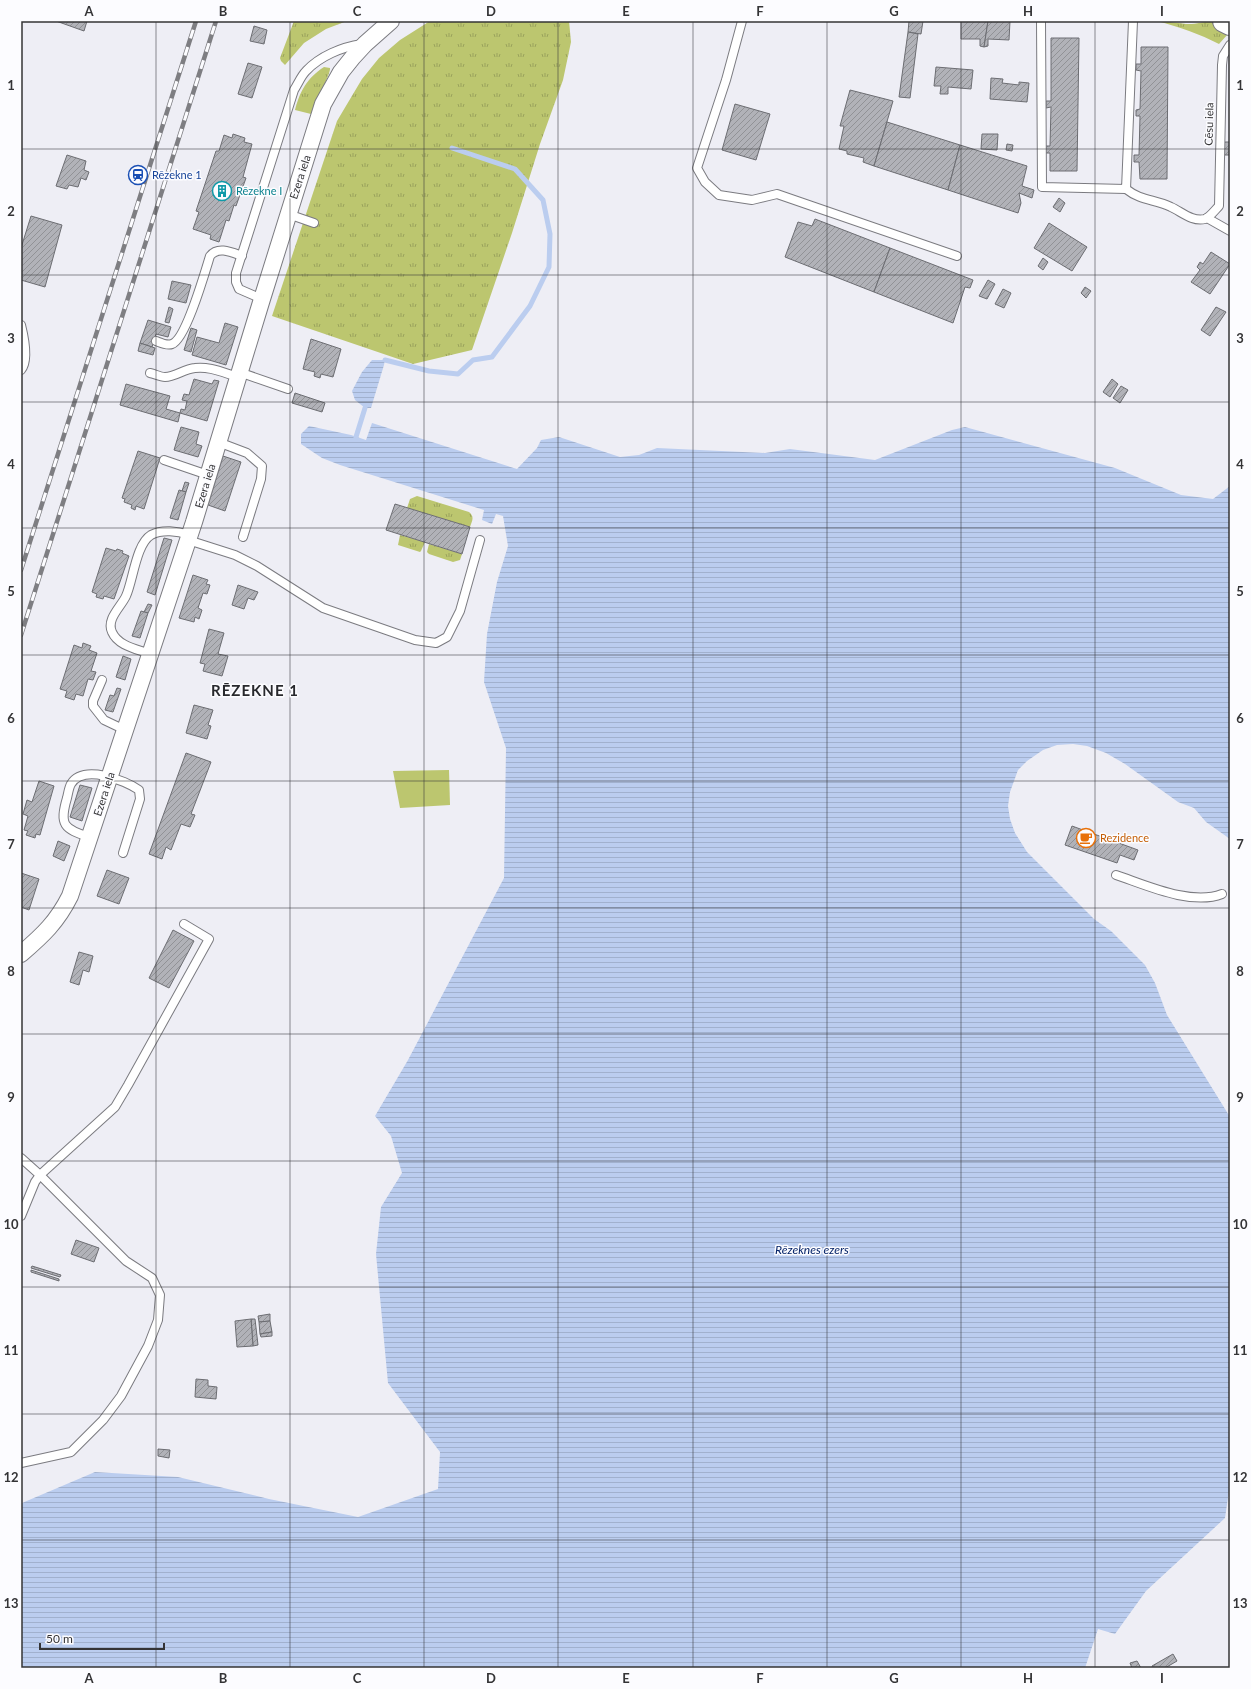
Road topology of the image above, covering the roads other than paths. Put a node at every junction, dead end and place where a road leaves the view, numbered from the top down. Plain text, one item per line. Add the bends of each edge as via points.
1 (391, 21) edge
2 (742, 21) edge
3 (1041, 21) edge
4 (1133, 21) edge
5 (1224, 21) edge
6 (1230, 24) edge
7 (365, 44) junction
8 (1230, 45) edge
9 (1126, 189) junction
10 (288, 214) junction
11 (1207, 218) junction
12 (314, 223) dead end
13 (1230, 231) edge
14 (242, 256) junction
15 (957, 256) dead end
16 (262, 298) junction
17 (21, 325) edge
18 (156, 341) dead end
19 (21, 370) edge
20 (150, 373) dead end
21 (239, 375) junction
22 (288, 389) dead end
23 (218, 442) junction
24 (164, 460) dead end
25 (208, 475) junction
26 (243, 536) dead end
27 (189, 538) junction
28 (480, 540) dead end
29 (150, 654) junction
30 (102, 680) dead end
31 (125, 730) junction
32 (109, 777) junction
33 (89, 837) junction
34 (123, 853) dead end
35 (1116, 875) dead end
36 (1222, 894) dead end
37 (184, 924) dead end
38 (21, 954) edge
39 (21, 1158) edge
40 (40, 1175) junction
41 (21, 1216) edge
42 (21, 1463) edge

1 - 7 street, Ezera iela
2 - 15 lane via 697,168 705,182 719,194 752,200 777,194
3 - 9 lane via 1042,187
4 - 9 lane
5 - 6 main road
7 - 10 street, Ezera iela via 341,72 323,104
7 - 14 lane via 345,47 324,57 306,71 294,90
8 - 11 lane, Cēsu iela via 1223,56 1222,65 1219,206
9 - 11 lane via 1134,196 1171,207 1197,220
10 - 12 lane
10 - 16 street, Ezera iela
11 - 13 lane
14 - 16 lane via 236,273 239,289
14 - 18 lane via 222,250 212,253 181,335 167,345
16 - 21 street, Ezera iela
17 - 19 lane via 25,341 24,367
20 - 21 lane via 164,377 196,368
21 - 22 lane
21 - 23 street, Ezera iela
23 - 25 street, Ezera iela
23 - 26 lane via 246,452 262,466 261,479
24 - 25 lane
25 - 27 street, Ezera iela
27 - 28 lane via 257,566 323,608 415,640 436,644 448,637 460,610
27 - 29 street, Ezera iela
27 - 29 lane via 181,532 158,532 150,536 143,544 126,597 111,622 111,631 123,644
29 - 31 street, Ezera iela
30 - 31 lane via 93,706 104,720
31 - 32 street, Ezera iela
32 - 33 street, Ezera iela
32 - 33 lane via 92,774 79,777 71,783 62,813 64,821 74,832
32 - 34 lane via 139,790 140,799
33 - 38 street, Ezera iela via 70,896 61,914
35 - 36 lane via 1168,893 1187,896
37 - 40 lane via 209,939 128,1085 115,1107
39 - 40 lane
40 - 41 lane
40 - 42 lane via 126,1261 152,1278 160,1295 158,1320 148,1346 121,1396 103,1420 71,1452

